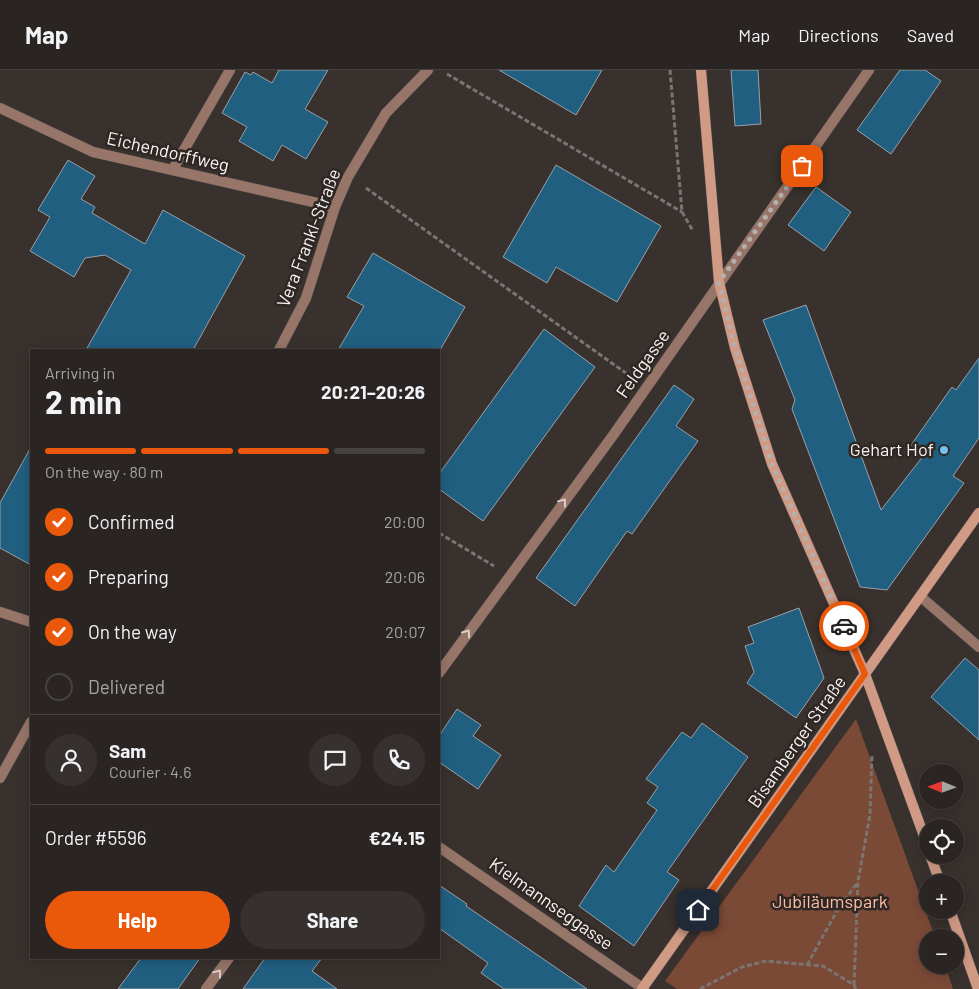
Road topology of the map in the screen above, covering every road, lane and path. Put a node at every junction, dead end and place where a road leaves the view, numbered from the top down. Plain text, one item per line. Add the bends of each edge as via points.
1 (230, 70) edge
2 (428, 70) edge
3 (440, 70) edge
4 (670, 70) edge
5 (701, 70) edge
6 (869, 70) edge
7 (0, 108) edge
8 (173, 169) junction
9 (348, 177) junction
10 (335, 208) junction
11 (682, 212) junction
12 (696, 238) dead end
13 (719, 282) junction
14 (280, 349) edge
15 (647, 387) junction
16 (979, 513) edge
17 (440, 534) edge
18 (509, 575) junction
19 (921, 597) junction
20 (0, 612) edge
21 (30, 622) edge
22 (979, 647) edge
23 (440, 672) edge
24 (865, 674) junction
25 (30, 724) edge
26 (888, 734) junction
27 (0, 778) edge
28 (919, 822) edge
29 (440, 848) edge
30 (858, 881) junction
31 (953, 919) edge
32 (229, 959) edge
33 (807, 965) junction
34 (855, 987) edge
35 (206, 989) edge
36 (643, 989) edge
37 (700, 989) edge
38 (978, 989) edge

1 - 8 street
2 - 9 street, Vera Frankl-Straße via 386,113
3 - 11 path
4 - 11 path
5 - 13 main road
6 - 13 street, Feldgasse
7 - 8 street, Eichendorffweg via 93,152
8 - 10 street, Eichendorffweg
9 - 10 street, Vera Frankl-Straße
9 - 15 path
10 - 14 street, Vera Frankl-Straße via 306,298
11 - 12 path
13 - 15 street, Feldgasse
13 - 24 main road via 735,348 772,464
18 -> 15 street, Feldgasse
16 - 19 main road, Bisamberger Straße
17 - 18 path
23 -> 18 street, Feldgasse
19 - 22 street
19 - 24 main road, Bisamberger Straße
20 - 21 street
24 - 26 main road
24 - 36 main road, Bisamberger Straße
25 - 27 street
26 - 28 main road
26 - 30 path via 872,754 870,814
29 - 36 street, Kielmannseggasse
30 - 33 path via 838,908
30 - 34 path
31 - 38 main road
35 -> 32 street
33 - 34 path via 823,966
33 - 37 path via 766,962 742,967

